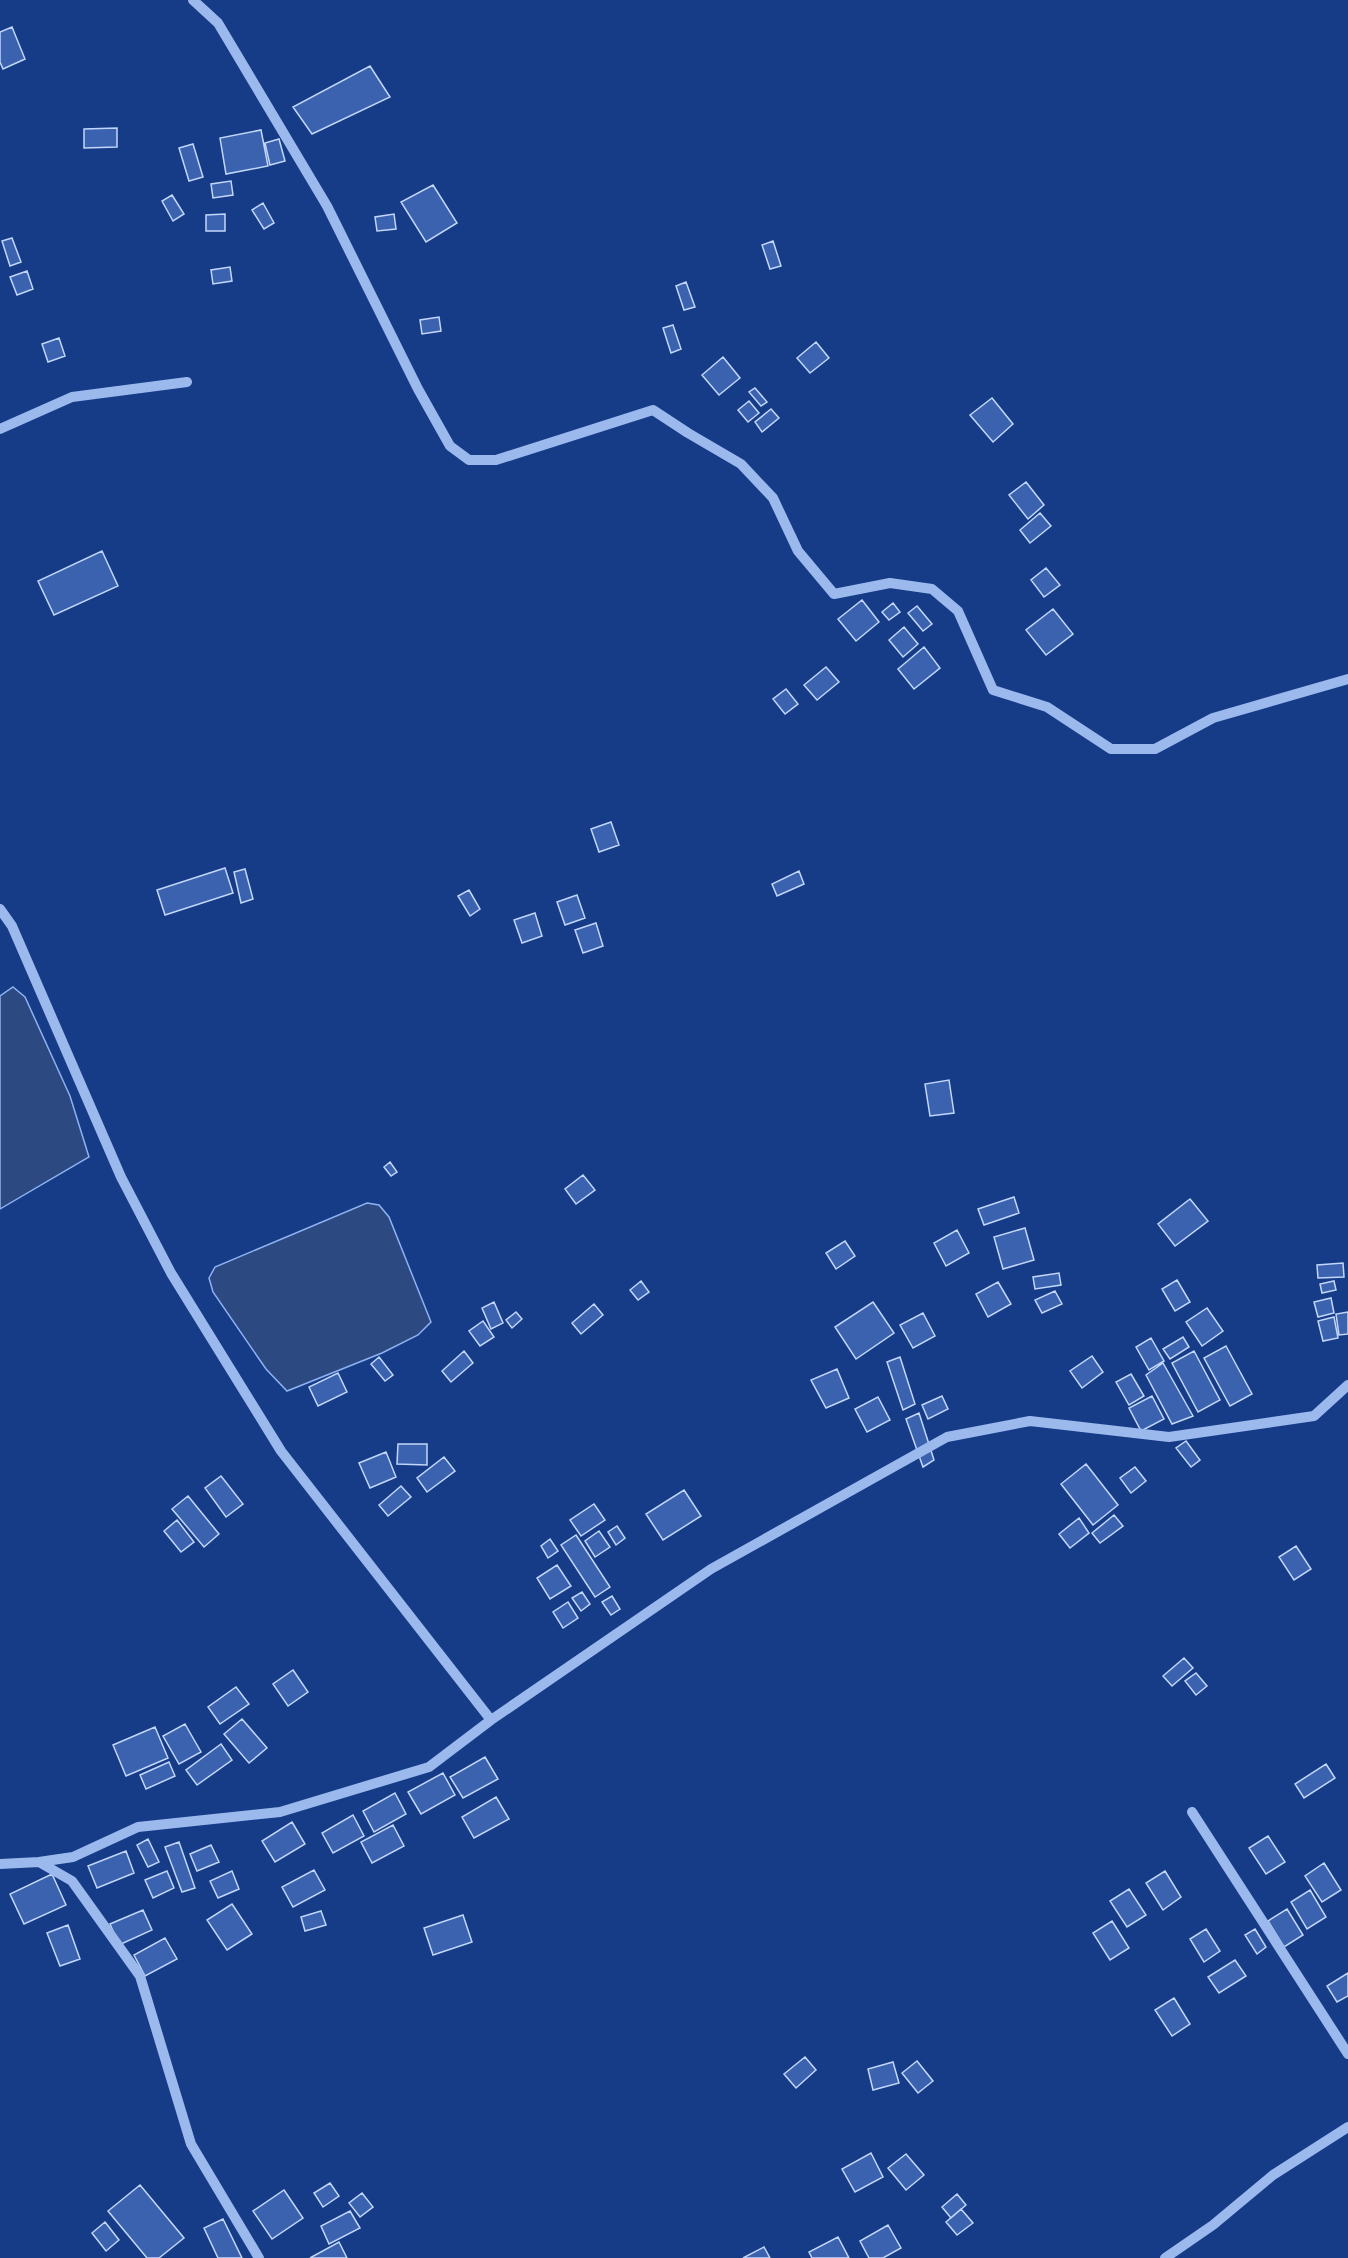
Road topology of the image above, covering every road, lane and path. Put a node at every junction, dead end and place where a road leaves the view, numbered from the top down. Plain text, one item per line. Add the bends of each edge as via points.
1 (193, 0) edge
2 (187, 382) dead end
3 (0, 429) edge
4 (1348, 679) edge
5 (0, 909) edge
6 (1348, 1385) edge
7 (491, 1720) junction
8 (1192, 1812) dead end
9 (39, 1862) junction
10 (0, 1864) edge
11 (1348, 2054) edge
12 (1348, 2127) edge
13 (259, 2258) edge
14 (1165, 2258) edge

1 - 4 street via 218,23 327,206 450,446 469,460 496,460 653,410 741,464 773,498 798,551 834,594 890,583 932,589 958,611 993,690 1047,706 1111,749 1155,749 1213,718
2 - 3 street via 72,397
5 - 7 street via 12,926 121,1177 171,1273 281,1451
6 - 7 street via 1314,1416 1169,1437 1030,1421 947,1437 711,1569
7 - 9 street via 429,1767 280,1812 138,1827 73,1857
8 - 11 street
9 - 10 street
9 - 13 street via 72,1881 140,1976 191,2144
12 - 14 street via 1273,2175 1213,2225

